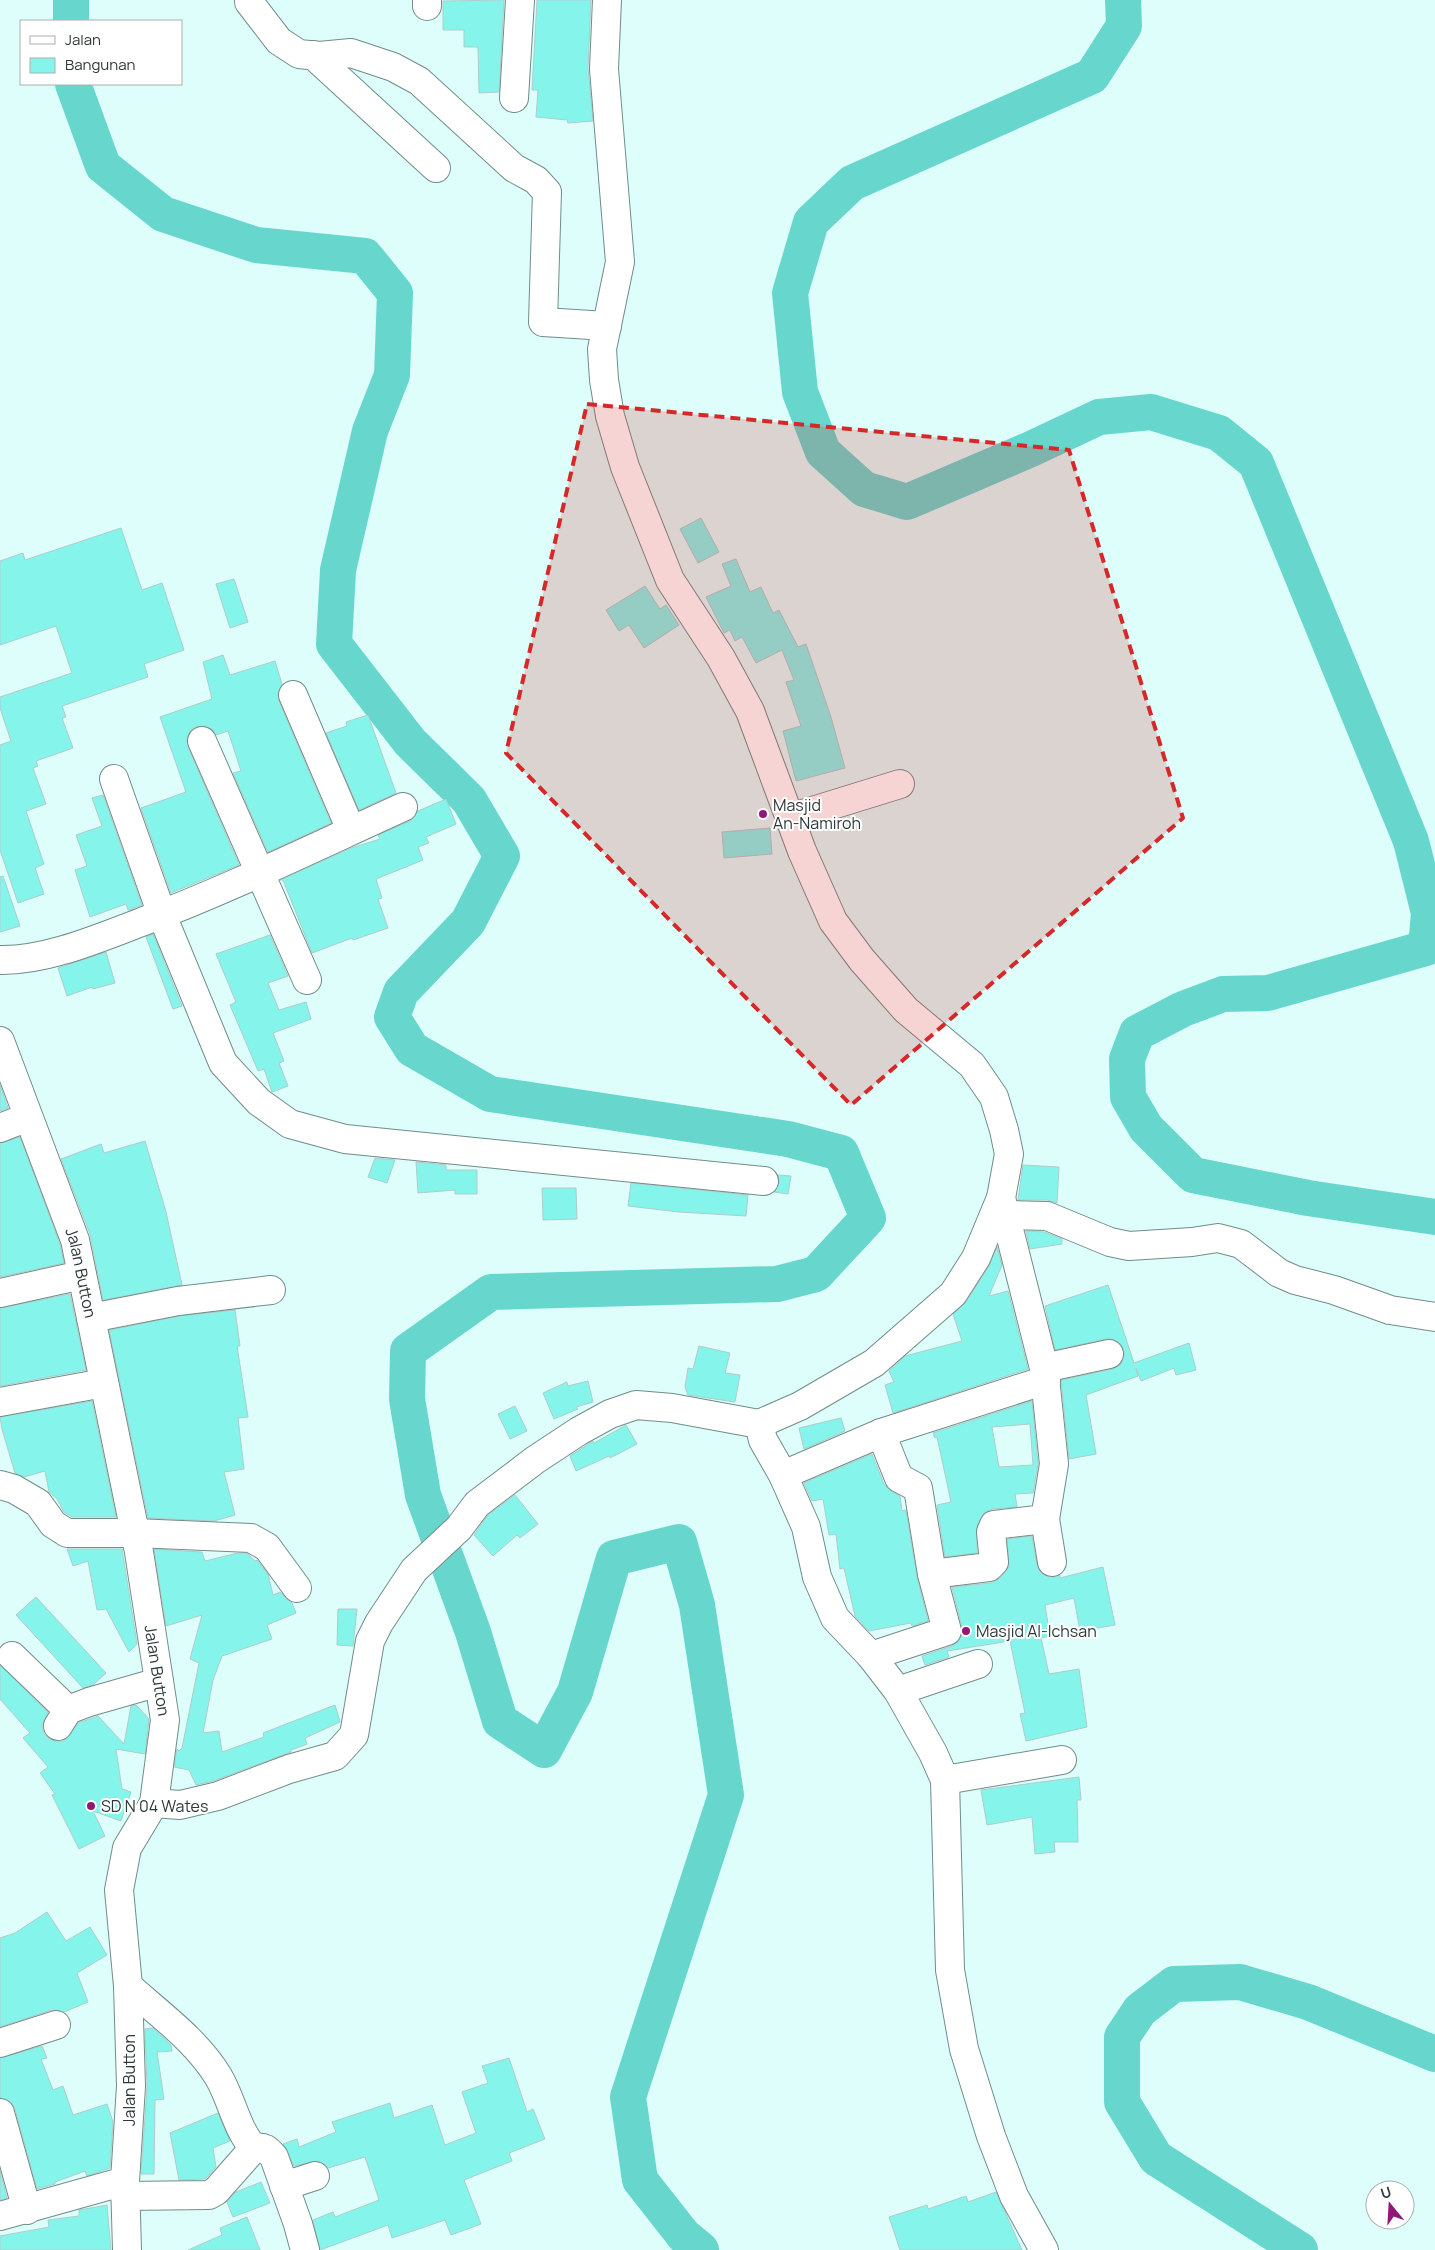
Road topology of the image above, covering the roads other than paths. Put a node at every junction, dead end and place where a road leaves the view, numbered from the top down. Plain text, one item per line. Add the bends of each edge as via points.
1 (520, 0) edge
2 (606, 0) edge
3 (251, 1) edge
4 (312, 55) junction
5 (514, 98) dead end
6 (436, 168) dead end
7 (607, 326) junction
8 (293, 695) dead end
9 (202, 741) dead end
10 (114, 779) dead end
11 (900, 784) dead end
12 (403, 807) dead end
13 (790, 818) junction
14 (351, 830) junction
15 (258, 873) junction
16 (162, 915) junction
17 (5, 965) edge
18 (307, 980) dead end
19 (0, 1041) edge
20 (28, 1117) junction
21 (0, 1128) edge
22 (764, 1181) dead end
23 (1003, 1206) junction
24 (82, 1275) junction
25 (271, 1290) dead end
26 (0, 1293) edge
27 (91, 1318) junction
28 (1435, 1318) edge
29 (1109, 1354) dead end
30 (1045, 1374) junction
31 (104, 1383) junction
32 (0, 1402) edge
33 (759, 1424) junction
34 (881, 1433) junction
35 (783, 1476) junction
36 (0, 1485) edge
37 (1045, 1519) junction
38 (135, 1533) junction
39 (1052, 1562) dead end
40 (932, 1574) junction
41 (297, 1588) dead end
42 (12, 1656) dead end
43 (871, 1656) junction
44 (978, 1664) dead end
45 (159, 1682) junction
46 (898, 1691) junction
47 (1062, 1760) dead end
48 (945, 1780) junction
49 (154, 1803) junction
50 (128, 1986) junction
51 (56, 2025) dead end
52 (0, 2043) edge
53 (0, 2113) edge
54 (254, 2148) junction
55 (315, 2176) dead end
56 (284, 2186) junction
57 (125, 2189) junction
58 (27, 2210) junction
59 (0, 2216) edge
60 (127, 2250) edge
61 (305, 2250) edge
62 (1044, 2250) edge

1 - 5 street
2 - 7 street via 604,69 620,262
3 - 4 street via 279,41 299,54
4 - 6 street
4 - 7 street via 351,53 393,67 419,81 514,168 536,180 547,192 543,322
7 - 13 street via 602,349 604,380 610,416 625,467 670,580 721,658 750,711
8 - 14 street
9 - 15 street
10 - 16 street
11 - 13 street
12 - 14 street
13 - 23 street via 834,921 862,960 906,1010 972,1065 994,1097 1009,1154
14 - 15 street
15 - 16 street
15 - 18 street
16 - 17 street via 95,940
16 - 22 street via 223,1063 259,1102 290,1124 345,1139
19 - 20 street, Jalan Button
20 - 21 street
20 - 24 street, Jalan Button via 75,1240
23 - 28 street via 1047,1216 1110,1242 1129,1246 1218,1238 1241,1244 1279,1273 1295,1280 1390,1310
23 - 30 street
23 - 33 street via 976,1258 952,1294 874,1363 800,1406
24 - 26 street
24 - 27 street, Jalan Button
25 - 27 street via 178,1301
27 - 31 street, Jalan Button
29 - 30 street
30 - 34 street
30 - 37 street via 1054,1464
31 - 32 street
31 - 38 street, Jalan Button
33 - 35 street via 766,1446
33 - 49 street via 672,1408 636,1405 610,1414 535,1460 477,1504 459,1528 414,1570 370,1641 354,1735 345,1747 335,1756 218,1796 180,1806
34 - 35 street
34 - 40 street via 899,1478 918,1488
35 - 43 street via 806,1527 817,1577 835,1618
36 - 38 street via 14,1488 38,1503 53,1524 67,1533
37 - 39 street
37 - 40 street via 994,1526 991,1532 994,1562 989,1567
38 - 41 street via 251,1538 267,1546
38 - 45 street, Jalan Button
40 - 43 street via 947,1631
42 - 45 street via 63,1718 89,1702
43 - 46 street
44 - 46 street
45 - 49 street, Jalan Button via 165,1720
46 - 48 street via 934,1753
47 - 48 street
48 - 62 street via 950,1970 964,2049 1014,2196
49 - 50 street, Jalan Button via 127,1848 120,1872
50 - 54 street via 198,2050 226,2090 243,2133
50 - 57 street, Jalan Button via 131,2086
51 - 52 street
53 - 58 street
54 - 56 street via 267,2149 274,2157
54 - 57 street via 209,2195
55 - 56 street
56 - 61 street
57 - 58 street
57 - 60 street, Jalan Button
58 - 59 street

